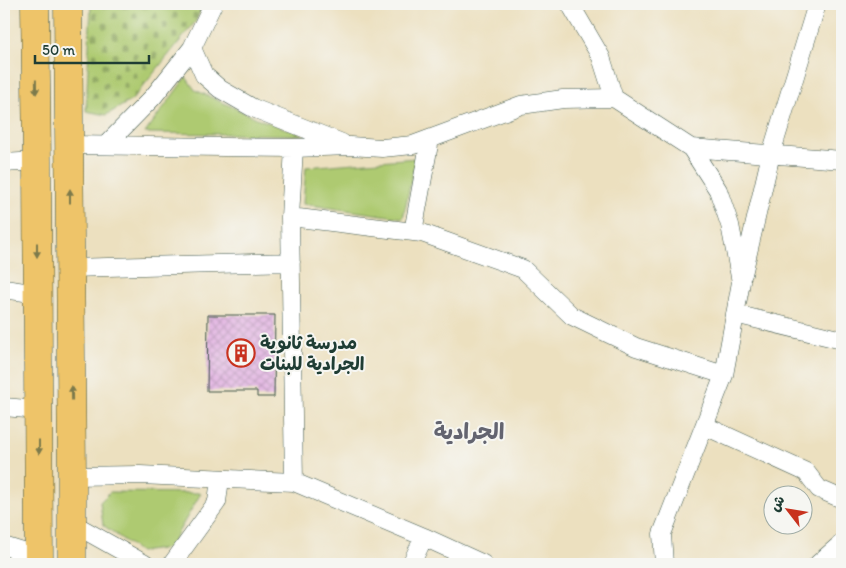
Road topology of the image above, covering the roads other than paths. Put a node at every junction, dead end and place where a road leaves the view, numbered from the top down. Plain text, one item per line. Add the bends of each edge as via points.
1 (35, 4) edge
2 (68, 4) edge
3 (213, 4) edge
4 (570, 4) edge
5 (818, 4) edge
6 (192, 48) junction
7 (614, 98) junction
8 (430, 139) junction
9 (107, 144) junction
10 (70, 145) junction
11 (350, 146) junction
12 (294, 148) junction
13 (691, 148) junction
14 (771, 154) junction
15 (842, 160) edge
16 (37, 161) junction
17 (4, 164) edge
18 (290, 217) junction
19 (413, 232) junction
20 (290, 262) junction
21 (70, 268) junction
22 (741, 282) junction
23 (4, 289) edge
24 (38, 294) junction
25 (735, 314) junction
26 (842, 340) edge
27 (724, 376) junction
28 (4, 407) edge
29 (38, 410) junction
30 (705, 426) junction
31 (72, 476) junction
32 (220, 479) junction
33 (294, 482) junction
34 (842, 499) edge
35 (72, 523) junction
36 (424, 537) junction
37 (842, 543) edge
38 (4, 546) edge
39 (39, 560) edge
40 (72, 564) edge
41 (145, 564) edge
42 (172, 564) edge
43 (411, 564) edge
44 (483, 564) edge
45 (664, 564) edge
46 (818, 564) edge

1 -> 16 highway
2 - 10 highway
3 - 6 street
4 - 7 street via 601,57
5 - 14 street
6 - 9 street via 153,97
6 - 11 street via 204,75 220,89 253,108
7 - 8 street via 563,99 521,105
7 - 13 street
8 - 11 street via 413,145 382,148
8 - 19 street
9 - 10 street
9 - 12 street
21 -> 10 highway
11 - 12 street
12 - 18 street
13 - 14 street
13 - 22 street via 718,190 730,226
14 - 15 street
14 - 22 street
16 - 17 street
16 -> 24 highway
18 - 19 street
18 - 20 street
19 - 27 street via 524,270 572,316 636,347
20 - 21 street
20 - 33 street
31 -> 21 highway
22 - 25 street
23 - 24 street
24 - 29 highway
25 - 26 street
25 - 27 street
27 - 30 street
28 - 29 street
29 -> 39 highway
30 - 34 street via 806,472 819,490
30 - 45 street via 662,534
31 - 32 street
31 - 35 highway
32 - 33 street
32 - 42 street via 217,502
33 - 36 street
35 - 40 highway
35 - 41 street
36 - 43 street
36 - 44 street
37 - 46 street
38 - 39 street

